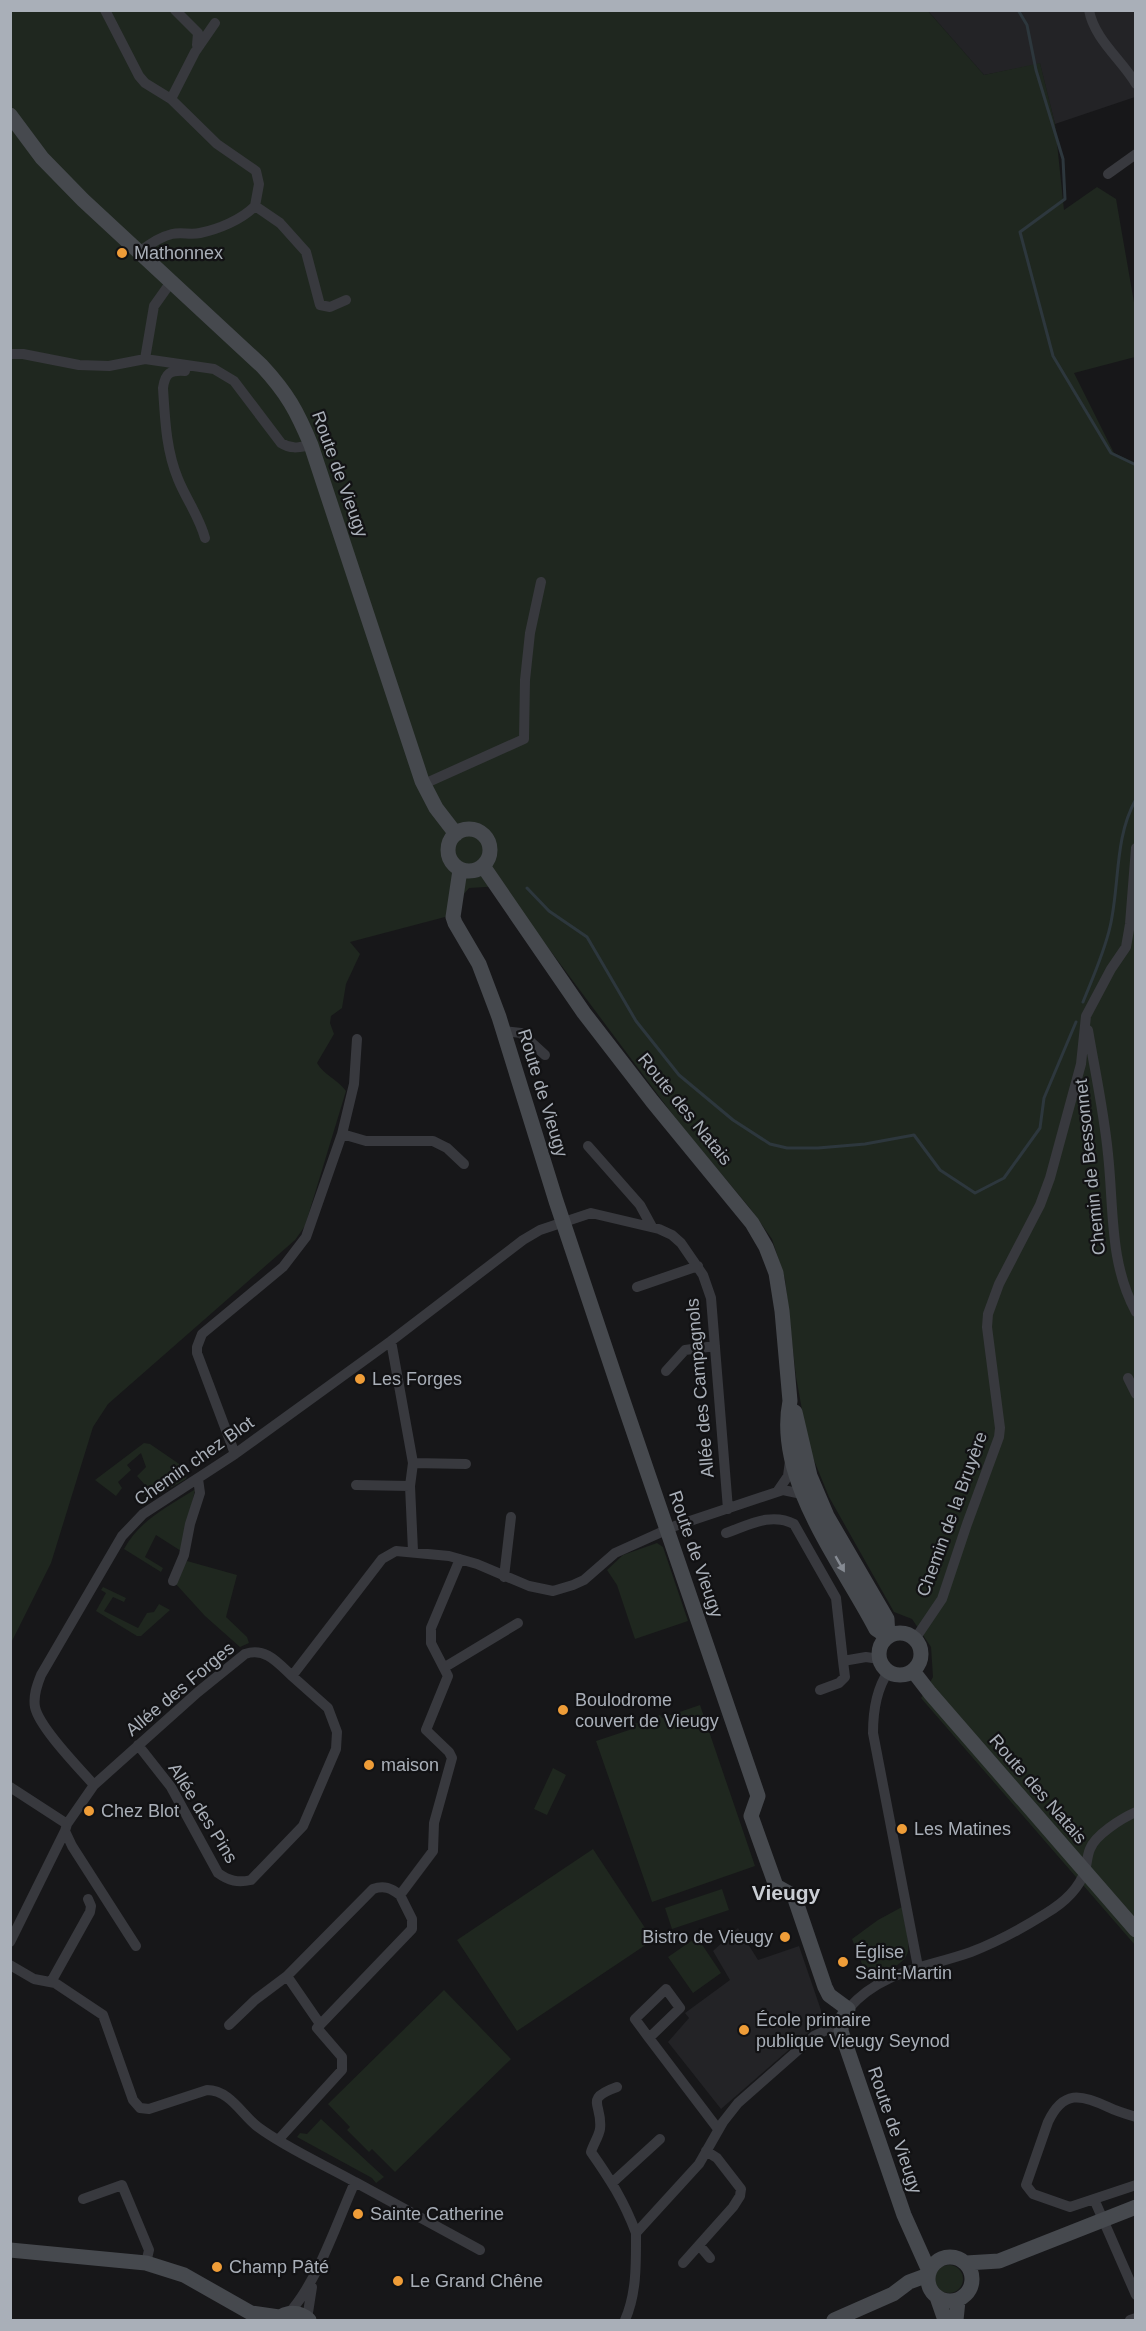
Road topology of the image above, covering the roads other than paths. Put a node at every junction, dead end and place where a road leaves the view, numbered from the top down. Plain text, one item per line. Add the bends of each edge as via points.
1 (105, 10) edge
2 (175, 10) edge
3 (1089, 10) edge
4 (215, 23) dead end
5 (195, 52) junction
6 (1136, 84) edge
7 (171, 99) junction
8 (10, 115) edge
9 (1136, 154) edge
10 (1108, 174) dead end
11 (255, 206) junction
12 (139, 252) junction
13 (171, 282) junction
14 (346, 300) dead end
15 (10, 354) edge
16 (145, 359) junction
17 (224, 374) junction
18 (311, 445) junction
19 (205, 538) dead end
20 (541, 582) dead end
21 (424, 784) junction
22 (456, 834) junction
23 (1136, 848) edge
24 (483, 866) junction
25 (460, 870) junction
26 (1086, 1016) junction
27 (504, 1031) junction
28 (357, 1039) dead end
29 (545, 1056) dead end
30 (342, 1134) junction
31 (588, 1146) dead end
32 (465, 1164) dead end
33 (563, 1222) junction
34 (652, 1227) junction
35 (698, 1266) junction
36 (637, 1287) dead end
37 (1136, 1312) edge
38 (391, 1341) junction
39 (715, 1346) junction
40 (666, 1371) dead end
41 (1128, 1378) dead end
42 (1136, 1394) edge
43 (790, 1401) junction
44 (790, 1447) junction
45 (235, 1454) junction
46 (413, 1463) junction
47 (466, 1464) dead end
48 (198, 1479) junction
49 (356, 1485) dead end
50 (410, 1486) junction
51 (777, 1492) junction
52 (802, 1494) junction
53 (728, 1509) junction
54 (827, 1516) junction
55 (511, 1517) dead end
56 (667, 1531) junction
57 (726, 1533) dead end
58 (413, 1551) junction
59 (460, 1558) junction
60 (504, 1577) junction
61 (173, 1581) dead end
62 (518, 1623) dead end
63 (888, 1636) junction
64 (915, 1639) junction
65 (843, 1661) junction
66 (883, 1665) junction
67 (445, 1667) junction
68 (913, 1671) junction
69 (292, 1676) junction
70 (820, 1690) dead end
71 (138, 1745) junction
72 (94, 1785) junction
73 (10, 1787) edge
74 (1136, 1812) edge
75 (66, 1827) junction
76 (1084, 1873) junction
77 (400, 1895) junction
78 (88, 1899) dead end
79 (1136, 1930) edge
80 (10, 1942) edge
81 (136, 1946) dead end
82 (10, 1965) edge
83 (918, 1967) junction
84 (287, 1976) junction
85 (51, 1982) junction
86 (848, 2009) junction
87 (841, 2023) junction
88 (320, 2024) junction
89 (229, 2025) dead end
90 (649, 2038) junction
91 (617, 2087) dead end
92 (1136, 2117) edge
93 (718, 2129) junction
94 (279, 2139) junction
95 (660, 2139) dead end
96 (706, 2151) junction
97 (355, 2182) junction
98 (613, 2182) junction
99 (1136, 2185) edge
100 (83, 2199) dead end
101 (1094, 2199) junction
102 (1136, 2207) edge
103 (1104, 2219) junction
104 (911, 2230) junction
105 (636, 2233) junction
106 (699, 2245) junction
107 (10, 2250) edge
108 (480, 2250) dead end
109 (947, 2257) junction
110 (710, 2258) dead end
111 (999, 2261) junction
112 (146, 2263) junction
113 (683, 2263) dead end
114 (966, 2263) junction
115 (316, 2269) junction
116 (929, 2273) junction
117 (972, 2283) junction
118 (893, 2294) junction
119 (934, 2294) junction
120 (1136, 2295) edge
121 (958, 2301) junction
122 (254, 2317) edge
123 (282, 2317) edge
124 (1136, 2318) edge
125 (308, 2320) edge
126 (625, 2320) edge
127 (834, 2320) edge
128 (945, 2320) edge
129 (956, 2320) edge
130 (1130, 2320) edge

1 - 7 street via 139,76
2 - 5 street via 198,33
3 - 6 street via 1105,43
4 - 5 street
5 - 7 street
7 - 11 street via 217,144 256,171 259,184
8 - 12 street, Route de Vieugy via 42,158
9 - 10 street
11 - 12 street via 238,219 213,229 164,236
11 - 14 street via 280,223 306,252 320,305 330,307
12 - 13 street, Route de Vieugy
13 - 16 street via 154,306
13 - 18 street, Route de Vieugy via 283,389
15 - 16 street via 91,366
16 - 17 street via 214,369
17 - 18 street via 281,443 288,448
17 - 19 street via 172,371 167,374 163,388 167,443 178,480
18 - 21 street, Route de Vieugy
20 - 21 street via 530,633 524,739
21 - 22 street, Route de Vieugy
22 - 24 street via 470,829 484,836 490,852
22 - 25 street via 448,852
23 - 26 street, Chemin de la Bruyère via 1125,947
24 - 25 street via 470,872
24 - 43 street, Route des Natais via 584,1013 752,1223 766,1247 776,1273 782,1311
25 - 27 street, Route de Vieugy via 453,917 479,964
26 - 37 street, Chemin de Bessonnet via 1106,1135 1116,1258
26 - 64 street, Chemin de la Bruyère via 1081,1064 1050,1178 988,1314 999,1437 942,1599
27 - 29 street via 520,1033
27 - 33 street, Route de Vieugy
28 - 30 street via 354,1084
30 - 32 street via 366,1141 433,1141
30 - 45 street via 306,1237 283,1267 202,1334 197,1347
31 - 34 street via 640,1205
33 - 34 street, Allée des Campagnols via 596,1214
33 - 38 street, Chemin chez Blot via 523,1240
33 - 56 street, Route de Vieugy
34 - 35 street, Allée des Campagnols via 676,1239
35 - 36 street, Allée des Campagnols
35 - 39 street, Allée des Campagnols via 709,1287
38 - 45 street, Chemin chez Blot
38 - 46 street
39 - 40 street via 685,1350
39 - 53 street, Allée des Campagnols
41 - 42 street
43 - 44 street, Route des Natais
43 - 54 street, Route des Natais via 810,1476
44 - 51 street via 788,1476
44 - 52 street, Route des Natais
45 - 48 street, Chemin chez Blot
46 - 47 street
46 - 50 street
48 - 61 street via 200,1493
48 - 72 street, Chemin chez Blot via 143,1514 122,1536 35,1691 35,1707 42,1723
49 - 50 street
50 - 58 street
51 - 52 street
51 - 53 street
52 - 54 street
52 -> 63 street, Route des Natais via 876,1629
53 - 56 street
54 - 63 street, Route des Natais via 887,1619
55 - 60 street
56 - 60 street via 615,1553 584,1580 563,1589 542,1589
56 - 86 street, Route de Vieugy via 758,1796 751,1816 776,1886 794,1896 829,1995
57 - 65 street via 769,1518 784,1518 794,1524 836,1598
58 - 59 street
58 - 69 street via 396,1551 382,1559
59 - 60 street
59 - 67 street via 431,1628 431,1642
62 - 67 street
63 - 64 street via 902,1633
63 - 66 street via 879,1651
64 - 68 street via 921,1659
65 - 66 street via 866,1657
65 - 70 street via 845,1677
66 - 68 street via 901,1676
66 - 83 street via 873,1733
67 - 77 street via 447,1681 426,1730 449,1752 451,1763 434,1823 433,1851
68 - 76 street, Route des Natais
69 - 71 street, Allée des Forges via 264,1653 245,1654
69 - 71 street, Allée des Pins via 328,1708 335,1723 336,1749 303,1826 251,1880 230,1881 218,1873 171,1786
71 - 72 street, Allée des Forges
72 - 75 street
73 - 75 street
74 - 76 street via 1122,1818 1090,1847
75 - 80 street
75 - 81 street via 72,1846
76 - 79 street, Route des Natais
76 - 83 street via 1070,1897 1020,1930 968,1953
77 - 84 street via 391,1888 373,1889
77 - 88 street via 412,1919 412,1929
78 - 85 street via 90,1912 80,1941
82 - 85 street via 34,1979
83 - 86 street via 881,1981
84 - 88 street
84 - 89 street
85 - 94 street via 105,2017 133,2100 140,2108 149,2109 207,2090 217,2091 258,2127
86 - 87 street
87 - 93 street via 814,2036 738,2103
87 - 104 street, Route de Vieugy via 851,2062
88 - 94 street via 317,2028 342,2057 342,2070
90 - 90 street via 680,2008 666,1989 635,2019
90 - 93 street
91 - 98 street via 597,2098 600,2130 591,2151
92 - 101 street via 1082,2097 1064,2101 1051,2114 1026,2181 1028,2190 1070,2207
93 - 96 street
94 - 97 street
95 - 98 street
96 - 105 street via 699,2164
96 - 106 street via 717,2158 741,2189 734,2207
97 - 108 street
97 - 115 street
98 - 105 street
99 - 101 street
100 - 112 street via 122,2186 148,2250
101 - 103 street
102 - 103 street
103 - 111 street
103 - 120 street
104 - 109 street, Route de Vieugy via 926,2246
104 - 116 street, Route de Vieugy
105 - 126 street via 636,2269
106 - 110 street
106 - 113 street
107 - 112 street
109 - 114 street
109 - 116 street via 939,2260
111 - 114 street
111 - 117 street
112 - 122 street via 184,2275
114 - 117 street
115 - 123 street via 298,2304
115 - 125 street
116 - 118 street
116 - 119 street
117 - 121 street
118 - 119 street via 912,2289
118 - 127 street
119 - 121 street via 950,2302
119 - 128 street
121 - 129 street
122 - 123 street
123 - 125 street via 299,2314
124 - 130 street

